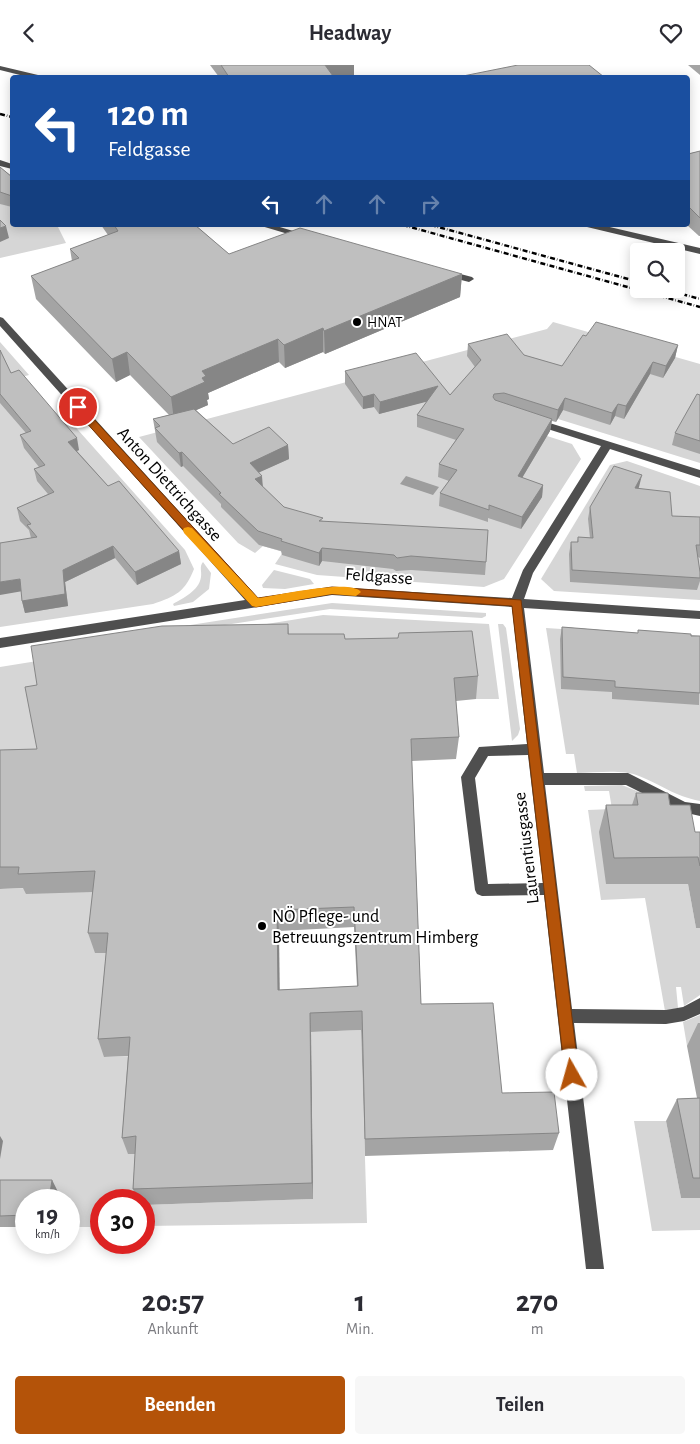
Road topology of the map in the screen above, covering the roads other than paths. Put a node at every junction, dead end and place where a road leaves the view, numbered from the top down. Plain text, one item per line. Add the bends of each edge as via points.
1 (0, 68) edge
2 (27, 75) edge
3 (270, 227) edge
4 (598, 227) edge
5 (319, 240) edge
6 (700, 243) edge
7 (686, 248) junction
8 (700, 251) edge
9 (432, 269) edge
10 (469, 279) dead end
11 (0, 320) edge
12 (525, 418) edge
13 (606, 445) junction
14 (700, 474) edge
15 (517, 602) junction
16 (256, 603) junction
17 (700, 615) edge
18 (0, 643) edge
19 (533, 749) junction
20 (537, 779) junction
21 (700, 810) edge
22 (550, 889) junction
23 (700, 1005) edge
24 (565, 1016) junction
25 (595, 1269) edge

1 - 2 street
3 - 5 street
4 - 7 street
6 - 7 street
7 - 8 street
9 - 10 street
11 - 16 street, Anton Diettrichgasse
12 - 13 street
13 - 14 street
13 - 15 street, Laurentiusgasse via 527,573
15 - 16 street, Feldgasse via 332,591
15 - 17 street, Feldgasse
15 - 19 street, Laurentiusgasse
16 - 18 street, Feldgasse
19 - 20 street, Laurentiusgasse
19 - 22 street via 484,751 468,777 482,890
20 - 21 street via 628,779 684,807
20 - 22 street, Laurentiusgasse
22 - 24 street, Laurentiusgasse
23 - 24 street via 678,1016 666,1017
24 - 25 street, Laurentiusgasse

